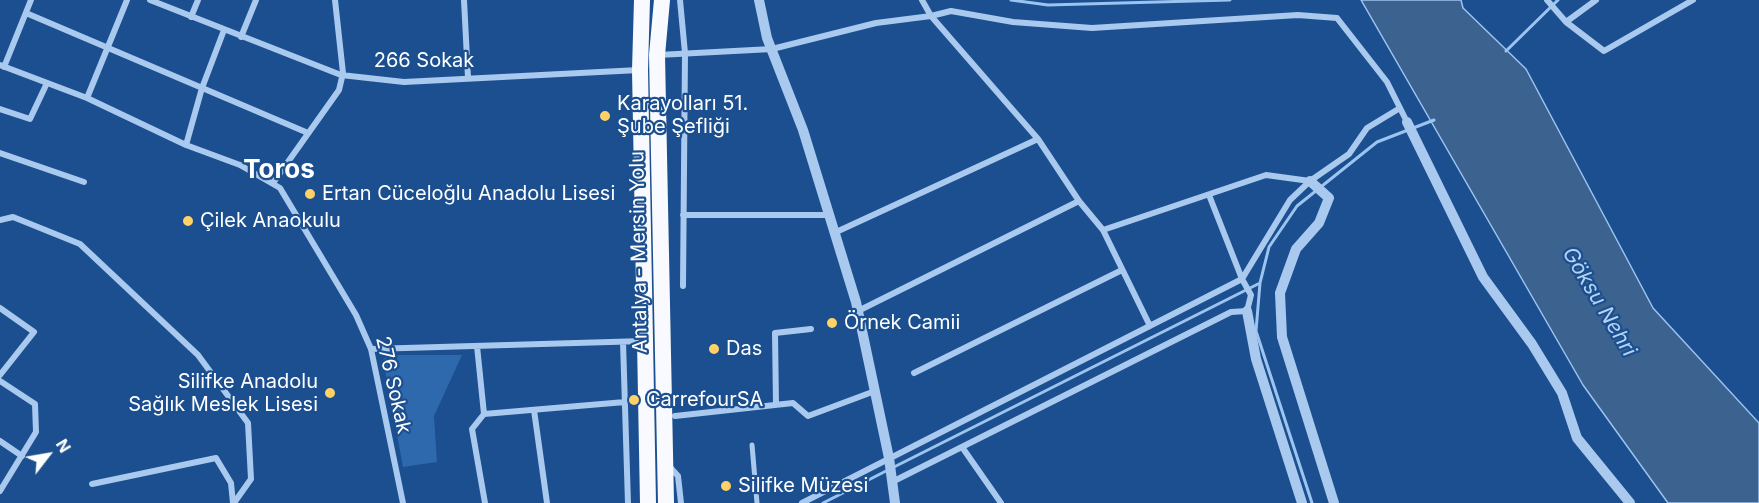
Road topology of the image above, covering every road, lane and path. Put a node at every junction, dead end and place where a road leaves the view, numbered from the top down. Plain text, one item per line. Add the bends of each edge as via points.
1 (31, 0) edge
2 (127, 0) edge
3 (150, 0) edge
4 (198, 0) edge
5 (256, 0) edge
6 (335, 0) edge
7 (464, 0) edge
8 (642, 0) edge
9 (662, 0) edge
10 (680, 0) edge
11 (759, 0) edge
12 (922, 0) edge
13 (1547, 0) edge
14 (1596, 0) edge
15 (1693, 0) edge
16 (26, 13) junction
17 (931, 16) junction
18 (191, 17) junction
19 (1566, 22) junction
20 (224, 30) junction
21 (241, 37) junction
22 (106, 47) junction
23 (772, 49) junction
24 (684, 53) junction
25 (657, 55) junction
26 (2, 66) edge
27 (640, 70) junction
28 (343, 76) junction
29 (468, 78) junction
30 (47, 83) junction
31 (202, 88) junction
32 (87, 98) junction
33 (1400, 108) junction
34 (0, 109) edge
35 (1407, 122) joint
36 (308, 133) junction
37 (1038, 138) junction
38 (186, 145) junction
39 (0, 153) edge
40 (1310, 181) junction
41 (84, 182) dead end
42 (273, 183) junction
43 (1209, 195) junction
44 (1079, 201) junction
45 (683, 214) junction
46 (829, 215) junction
47 (0, 220) edge
48 (1103, 230) junction
49 (834, 233) junction
50 (1122, 270) junction
51 (1242, 279) junction
52 (683, 286) dead end
53 (0, 308) edge
54 (858, 311) junction
55 (1247, 311) junction
56 (1150, 326) junction
57 (811, 329) dead end
58 (644, 341) junction
59 (623, 342) junction
60 (477, 346) junction
61 (371, 349) junction
62 (914, 373) dead end
63 (0, 375) edge
64 (0, 381) edge
65 (875, 392) junction
66 (625, 402) junction
67 (776, 405) junction
68 (534, 410) junction
69 (484, 414) junction
70 (675, 416) dead end
71 (0, 441) edge
72 (752, 445) dead end
73 (962, 447) junction
74 (22, 456) junction
75 (889, 458) junction
76 (664, 461) junction
77 (892, 482) junction
78 (92, 484) dead end
79 (0, 491) edge
80 (234, 503) edge
81 (403, 503) edge
82 (485, 503) edge
83 (547, 503) edge
84 (628, 503) edge
85 (648, 503) edge
86 (666, 503) edge
87 (681, 503) edge
88 (757, 503) edge
89 (802, 503) edge
90 (895, 503) edge
91 (1001, 503) edge
92 (1302, 503) edge
93 (1334, 503) edge
94 (1630, 503) edge

1 - 16 street
2 - 22 street
3 - 18 street, 266 Sokak
4 - 18 street
5 - 21 street
6 - 28 street
7 - 29 street
8 - 27 highway, Antalya - Mersin Yolu
9 - 25 highway, Antalya - Mersin Yolu
10 - 24 street
11 - 23 street
12 - 17 street
13 - 19 street
14 - 19 street
15 - 19 street via 1604,51
16 - 22 street
16 - 26 street
17 - 23 street via 876,23
17 - 33 street via 951,10 1013,22 1092,28 1298,15 1337,18 1387,82
17 - 37 street
18 - 20 street, 266 Sokak
20 - 21 street, 266 Sokak
20 - 31 street
21 - 28 street, 266 Sokak
22 - 31 street
22 - 32 street
23 - 24 street
23 - 46 street via 803,130
24 - 25 street
24 - 45 street
25 - 76 highway, Antalya - Mersin Yolu
26 - 30 street
27 - 29 street, 266 Sokak
27 - 58 highway, Antalya - Mersin Yolu
28 - 29 street, 266 Sokak via 405,82
28 - 36 street via 339,90
30 - 32 street
30 - 34 street via 30,119
31 - 36 street
31 - 38 street
32 - 38 street
33 - 35 street
33 - 40 street via 1367,128 1349,154
35 - 94 street via 1483,277 1562,393 1577,438
36 - 42 street
37 - 44 street
37 - 49 street
38 - 42 street via 240,165
39 - 41 street
40 - 43 street via 1266,175
40 - 51 street via 1290,200
40 - 93 street via 1329,198 1318,224 1296,249 1280,293 1282,337
42 - 61 street, 276 Sokak via 280,188 356,315
43 - 48 street
43 - 51 street
44 - 48 street
44 - 54 street
45 - 46 street
45 - 52 street
46 - 49 street
47 - 80 street via 13,218 80,244 198,355 248,423 251,479
48 - 50 street
49 - 54 street
50 - 56 street
50 - 62 street
51 - 55 street via 1251,295
51 - 56 street
53 - 63 street via 34,332
54 - 65 street
55 - 73 street via 1232,312
55 - 92 street via 1256,359
56 - 75 street
57 - 67 street via 774,333
58 - 59 street
58 - 85 highway, Antalya - Mersin Yolu
59 - 60 street
59 - 66 street
60 - 61 street
60 - 69 street
61 - 81 street, 276 Sokak
64 - 74 street via 35,404 36,432
65 - 67 street via 808,416 793,403
65 - 75 street
66 - 68 street
66 - 84 street
67 - 70 street
68 - 69 street
68 - 83 street
69 - 82 street via 472,429
71 - 74 street
72 - 88 street
73 - 77 street
73 - 91 street
74 - 79 street
75 - 77 street
75 - 89 street
76 - 86 highway, Antalya - Mersin Yolu
76 - 87 street via 678,476
77 - 90 street
78 - 80 street via 216,458 231,483

